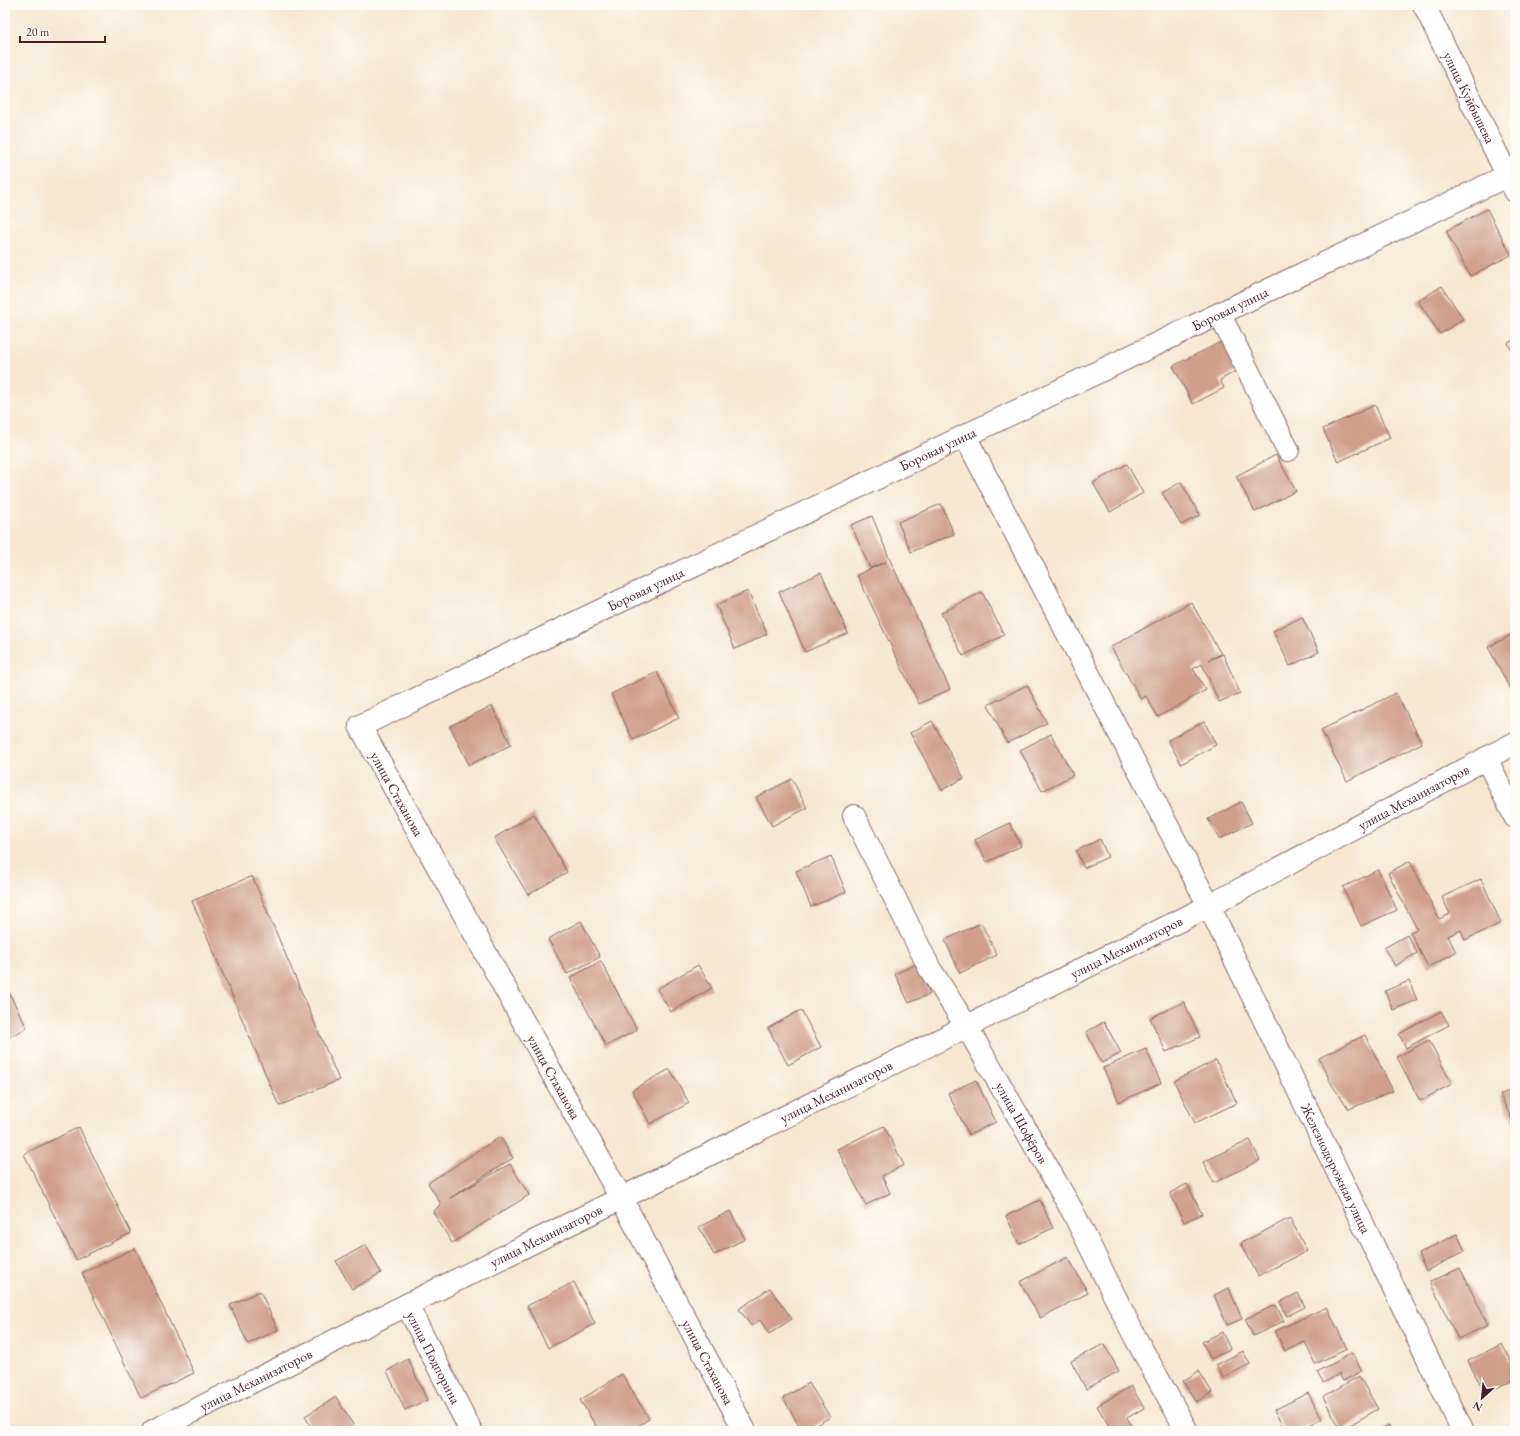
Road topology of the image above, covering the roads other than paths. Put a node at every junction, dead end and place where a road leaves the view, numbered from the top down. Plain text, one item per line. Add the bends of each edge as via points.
1 (1424, 5) edge
2 (1513, 180) edge
3 (1220, 314) junction
4 (965, 436) junction
5 (1288, 450) dead end
6 (360, 726) joint
7 (1515, 743) edge
8 (1486, 758) junction
9 (854, 816) dead end
10 (1515, 817) edge
11 (1209, 906) junction
12 (967, 1027) junction
13 (621, 1198) junction
14 (407, 1305) junction
15 (153, 1431) edge
16 (471, 1431) edge
17 (745, 1431) edge
18 (1186, 1431) edge
19 (1463, 1431) edge

1 - 2 street, улица Куйбышева
2 - 3 street, Боровая улица
3 - 4 street, Боровая улица
3 - 5 street
4 - 6 street, Боровая улица
4 - 11 street, Железнодорожная улица
6 - 13 street, улица Стаханова
7 - 8 street, улица Механизаторов
8 - 10 street
8 - 11 street, улица Механизаторов
9 - 12 street, улица Шофёров via 930,969
11 - 12 street, улица Механизаторов
11 - 19 street, Железнодорожная улица
12 - 13 street, улица Механизаторов
12 - 18 street, улица Шофёров via 1073,1212 1135,1337
13 - 14 street, улица Механизаторов
13 - 17 street, улица Стаханова
14 - 15 street, улица Механизаторов
14 - 16 street, улица Подпорина

